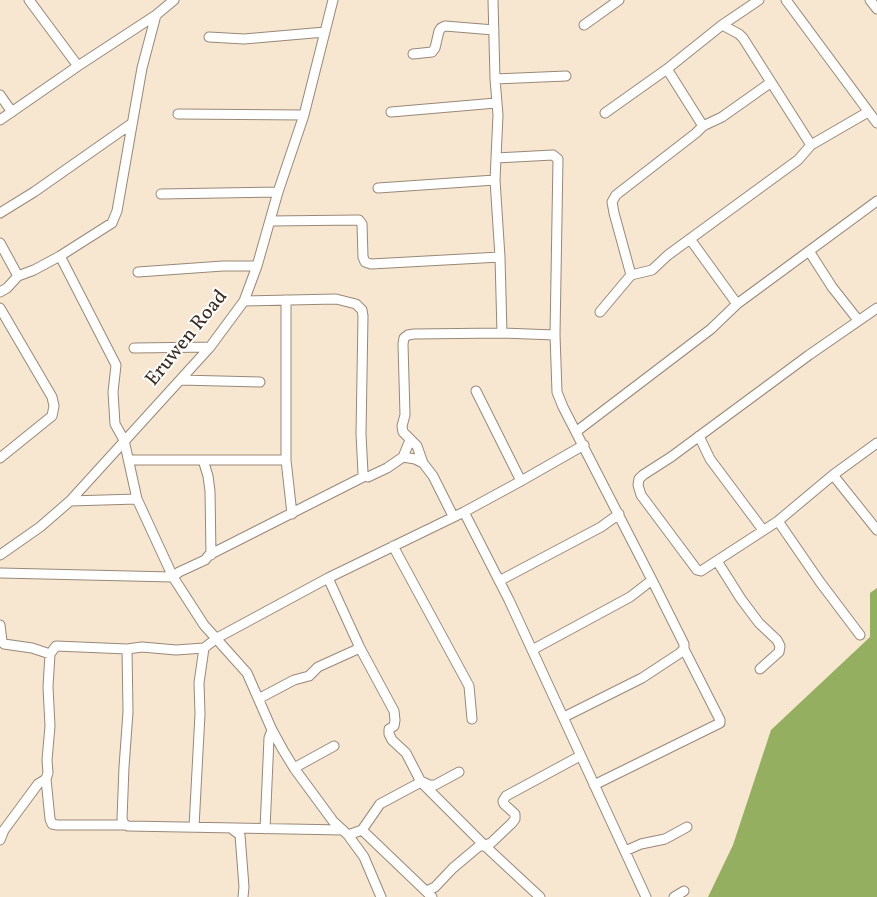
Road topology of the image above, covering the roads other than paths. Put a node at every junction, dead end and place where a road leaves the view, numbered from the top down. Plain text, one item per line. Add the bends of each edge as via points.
1 (30, 0) edge
2 (174, 0) edge
3 (333, 0) edge
4 (493, 0) edge
5 (619, 0) edge
6 (759, 0) edge
7 (786, 0) edge
8 (870, 0) edge
9 (877, 9) edge
10 (156, 15) junction
11 (735, 16) junction
12 (584, 25) dead end
13 (722, 25) junction
14 (494, 30) junction
15 (325, 32) junction
16 (739, 34) junction
17 (209, 37) dead end
18 (413, 54) dead end
19 (78, 66) junction
20 (667, 69) junction
21 (566, 76) dead end
22 (494, 79) junction
23 (770, 83) junction
24 (0, 95) edge
25 (496, 103) junction
26 (12, 112) junction
27 (391, 112) dead end
28 (868, 112) junction
29 (605, 113) dead end
30 (178, 114) dead end
31 (304, 115) junction
32 (0, 120) edge
33 (877, 123) edge
34 (131, 124) junction
35 (703, 126) junction
36 (811, 145) junction
37 (496, 158) junction
38 (495, 180) junction
39 (378, 188) dead end
40 (278, 192) junction
41 (160, 194) dead end
42 (877, 202) edge
43 (0, 212) edge
44 (270, 221) junction
45 (690, 239) junction
46 (0, 243) edge
47 (809, 251) junction
48 (60, 256) junction
49 (500, 257) junction
50 (257, 266) junction
51 (138, 272) dead end
52 (631, 275) junction
53 (18, 276) junction
54 (0, 292) edge
55 (286, 300) junction
56 (244, 301) junction
57 (737, 304) junction
58 (0, 308) edge
59 (877, 308) edge
60 (600, 312) dead end
61 (858, 320) junction
62 (502, 333) junction
63 (555, 335) junction
64 (210, 347) junction
65 (134, 348) dead end
66 (180, 380) junction
67 (260, 382) dead end
68 (476, 391) dead end
69 (577, 431) junction
70 (699, 436) junction
71 (124, 440) junction
72 (410, 440) junction
73 (877, 443) edge
74 (584, 446) junction
75 (402, 457) junction
76 (0, 458) edge
77 (129, 460) junction
78 (202, 460) junction
79 (286, 460) junction
80 (423, 463) junction
81 (833, 475) junction
82 (366, 476) junction
83 (522, 481) junction
84 (137, 499) junction
85 (70, 501) junction
86 (464, 512) junction
87 (292, 514) junction
88 (619, 514) junction
89 (453, 516) junction
90 (778, 521) junction
91 (763, 530) junction
92 (877, 530) edge
93 (393, 546) junction
94 (0, 555) edge
95 (211, 555) junction
96 (717, 561) junction
97 (0, 573) edge
98 (173, 577) junction
99 (328, 578) junction
100 (652, 580) junction
101 (499, 581) junction
102 (0, 626) edge
103 (860, 635) dead end
104 (217, 638) junction
105 (204, 648) junction
106 (360, 648) junction
107 (127, 649) junction
108 (684, 649) junction
109 (532, 650) junction
110 (50, 654) junction
111 (760, 669) dead end
112 (260, 698) junction
113 (564, 717) junction
114 (472, 719) dead end
115 (272, 730) junction
116 (334, 746) dead end
117 (580, 756) junction
118 (294, 768) junction
119 (459, 772) dead end
120 (46, 778) junction
121 (421, 782) junction
122 (594, 785) junction
123 (126, 825) junction
124 (194, 827) junction
125 (688, 827) dead end
126 (2, 829) edge
127 (232, 829) junction
128 (265, 829) junction
129 (362, 830) junction
130 (346, 833) junction
131 (0, 840) edge
132 (484, 845) junction
133 (626, 851) junction
134 (684, 891) dead end
135 (430, 894) edge
136 (379, 896) edge
137 (243, 897) edge
138 (540, 897) edge
139 (646, 897) edge
140 (674, 897) edge

1 - 19 street
2 - 10 street
3 - 15 street, Eruwen Road
4 - 14 street
5 - 12 street
6 - 11 street
7 - 28 street
8 - 9 street
10 - 19 street
10 - 34 street
11 - 13 street
11 - 16 street
13 - 16 street
13 - 20 street
14 - 18 street via 445,26 441,28 432,52
14 - 22 street
15 - 17 street via 244,38
15 - 31 street, Eruwen Road
16 - 23 street
19 - 26 street
20 - 29 street
20 - 35 street
21 - 22 street
22 - 25 street
23 - 35 street via 722,117
23 - 36 street
24 - 26 street
25 - 27 street
25 - 37 street
26 - 32 street
28 - 33 street
28 - 36 street
30 - 31 street
31 - 40 street, Eruwen Road
34 - 43 street
34 - 48 street via 117,211 112,223
35 - 52 street via 616,195 612,202
36 - 45 street via 798,160
37 - 38 street
37 - 63 street via 556,156 558,159
38 - 39 street
38 - 49 street
40 - 41 street
40 - 44 street, Eruwen Road
42 - 47 street
44 - 49 street via 358,220 362,224 363,257 370,264
44 - 50 street, Eruwen Road
45 - 52 street via 652,270
45 - 57 street
46 - 53 street
47 - 57 street
47 - 61 street
48 - 53 street
48 - 71 street via 116,365 113,392 115,424
49 - 62 street
50 - 51 street
50 - 56 street, Eruwen Road
52 - 60 street
53 - 54 street
55 - 56 street
55 - 79 street
55 - 82 street via 336,299 356,304 362,310 361,434 362,473
56 - 64 street, Eruwen Road
57 - 69 street via 711,328
58 - 76 street via 54,406 52,416
59 - 61 street
61 - 70 street
62 - 63 street
62 - 72 street via 414,334 404,338 406,415 402,426
63 - 69 street via 557,392
64 - 65 street
64 - 66 street, Eruwen Road
66 - 67 street
66 - 71 street, Eruwen Road
68 - 83 street
69 - 74 street
70 - 91 street via 710,459
70 - 96 street via 638,479 638,485 697,570 701,571
71 - 77 street
71 - 85 street, Eruwen Road
72 - 75 street
72 - 80 street
73 - 81 street
74 - 83 street
74 - 88 street
75 - 80 street
75 - 82 street via 387,468
77 - 78 street
77 - 84 street
78 - 79 street
78 - 95 street via 210,491
79 - 87 street
80 - 89 street
81 - 90 street
81 - 92 street
82 - 87 street
83 - 86 street
84 - 85 street
84 - 98 street
85 - 94 street, Eruwen Road
86 - 89 street
86 - 101 street
87 - 95 street
88 - 100 street
88 - 101 street via 601,527
89 - 93 street
90 - 91 street
90 - 103 street
91 - 96 street
93 - 99 street
93 - 114 street via 466,679
95 - 98 street
96 - 111 street via 759,624 780,646 779,652
97 - 98 street
98 - 104 street via 204,625
99 - 104 street
99 - 106 street
100 - 108 street
100 - 109 street via 630,597
101 - 109 street
102 - 110 street via 4,644
104 - 105 street
104 - 112 street via 247,673
105 - 107 street
105 - 124 street via 199,683
106 - 112 street
106 - 121 street via 394,711 394,726 389,729 389,734 406,753
107 - 110 street via 56,646
107 - 123 street via 128,712 122,819
108 - 113 street via 642,678
108 - 122 street via 720,723
109 - 113 street
110 - 120 street
112 - 115 street
113 - 117 street
115 - 118 street
115 - 128 street via 268,738
116 - 118 street
117 - 122 street
117 - 132 street via 506,796 503,801 515,814 515,819
118 - 130 street
119 - 121 street via 435,785
120 - 123 street via 52,824
120 - 126 street
121 - 129 street via 380,804
121 - 132 street
122 - 133 street
123 - 124 street
124 - 127 street
125 - 133 street via 664,839
126 - 131 street
127 - 128 street
127 - 137 street via 240,835
128 - 130 street
129 - 130 street
129 - 135 street
130 - 136 street via 364,857
132 - 135 street via 453,868
132 - 138 street
133 - 139 street
134 - 140 street

